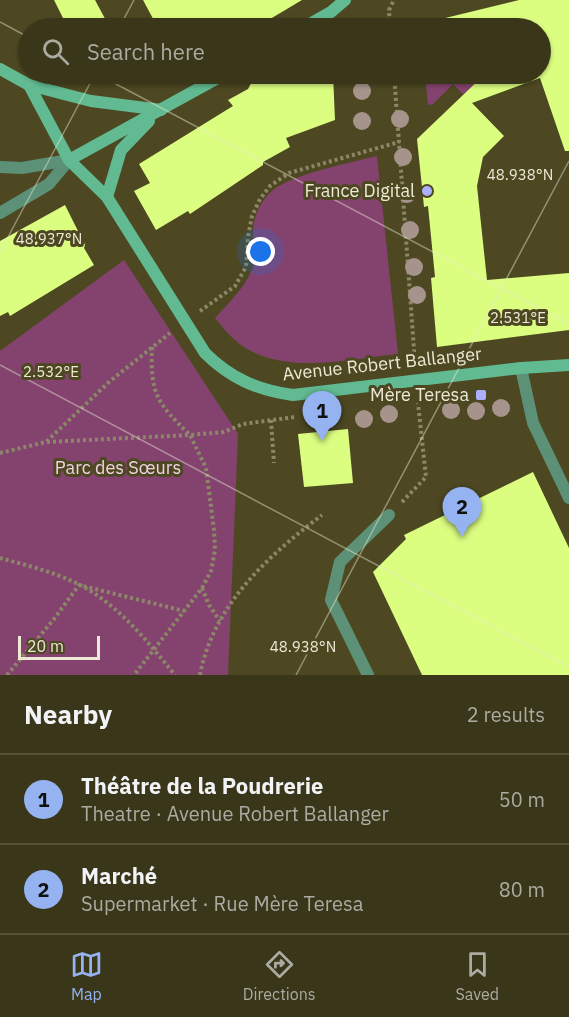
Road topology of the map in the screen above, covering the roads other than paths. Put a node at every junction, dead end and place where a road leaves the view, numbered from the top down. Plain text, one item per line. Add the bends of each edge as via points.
1 (345, 0) edge
2 (320, 18) edge
3 (0, 69) edge
4 (18, 79) edge
5 (207, 84) edge
6 (28, 85) joint
7 (161, 110) junction
8 (69, 160) junction
9 (0, 167) edge
10 (107, 197) junction
11 (0, 213) edge
12 (569, 365) edge
13 (521, 368) junction
14 (569, 498) edge
15 (389, 515) road end
16 (368, 675) edge

1 - 2 main road
3 - 4 main road
5 - 7 main road
6 - 7 main road via 91,101
6 - 8 main road, Avenue Robert Ballanger
7 - 8 main road
7 - 10 main road via 121,150
8 - 9 street via 22,168
8 - 10 main road, Avenue Robert Ballanger
8 - 11 street via 49,184
10 - 13 main road, Avenue Robert Ballanger via 205,353 238,380 293,395
12 - 13 main road, Avenue Robert Ballanger
13 - 14 street via 533,423
15 - 16 street via 340,562 331,600

